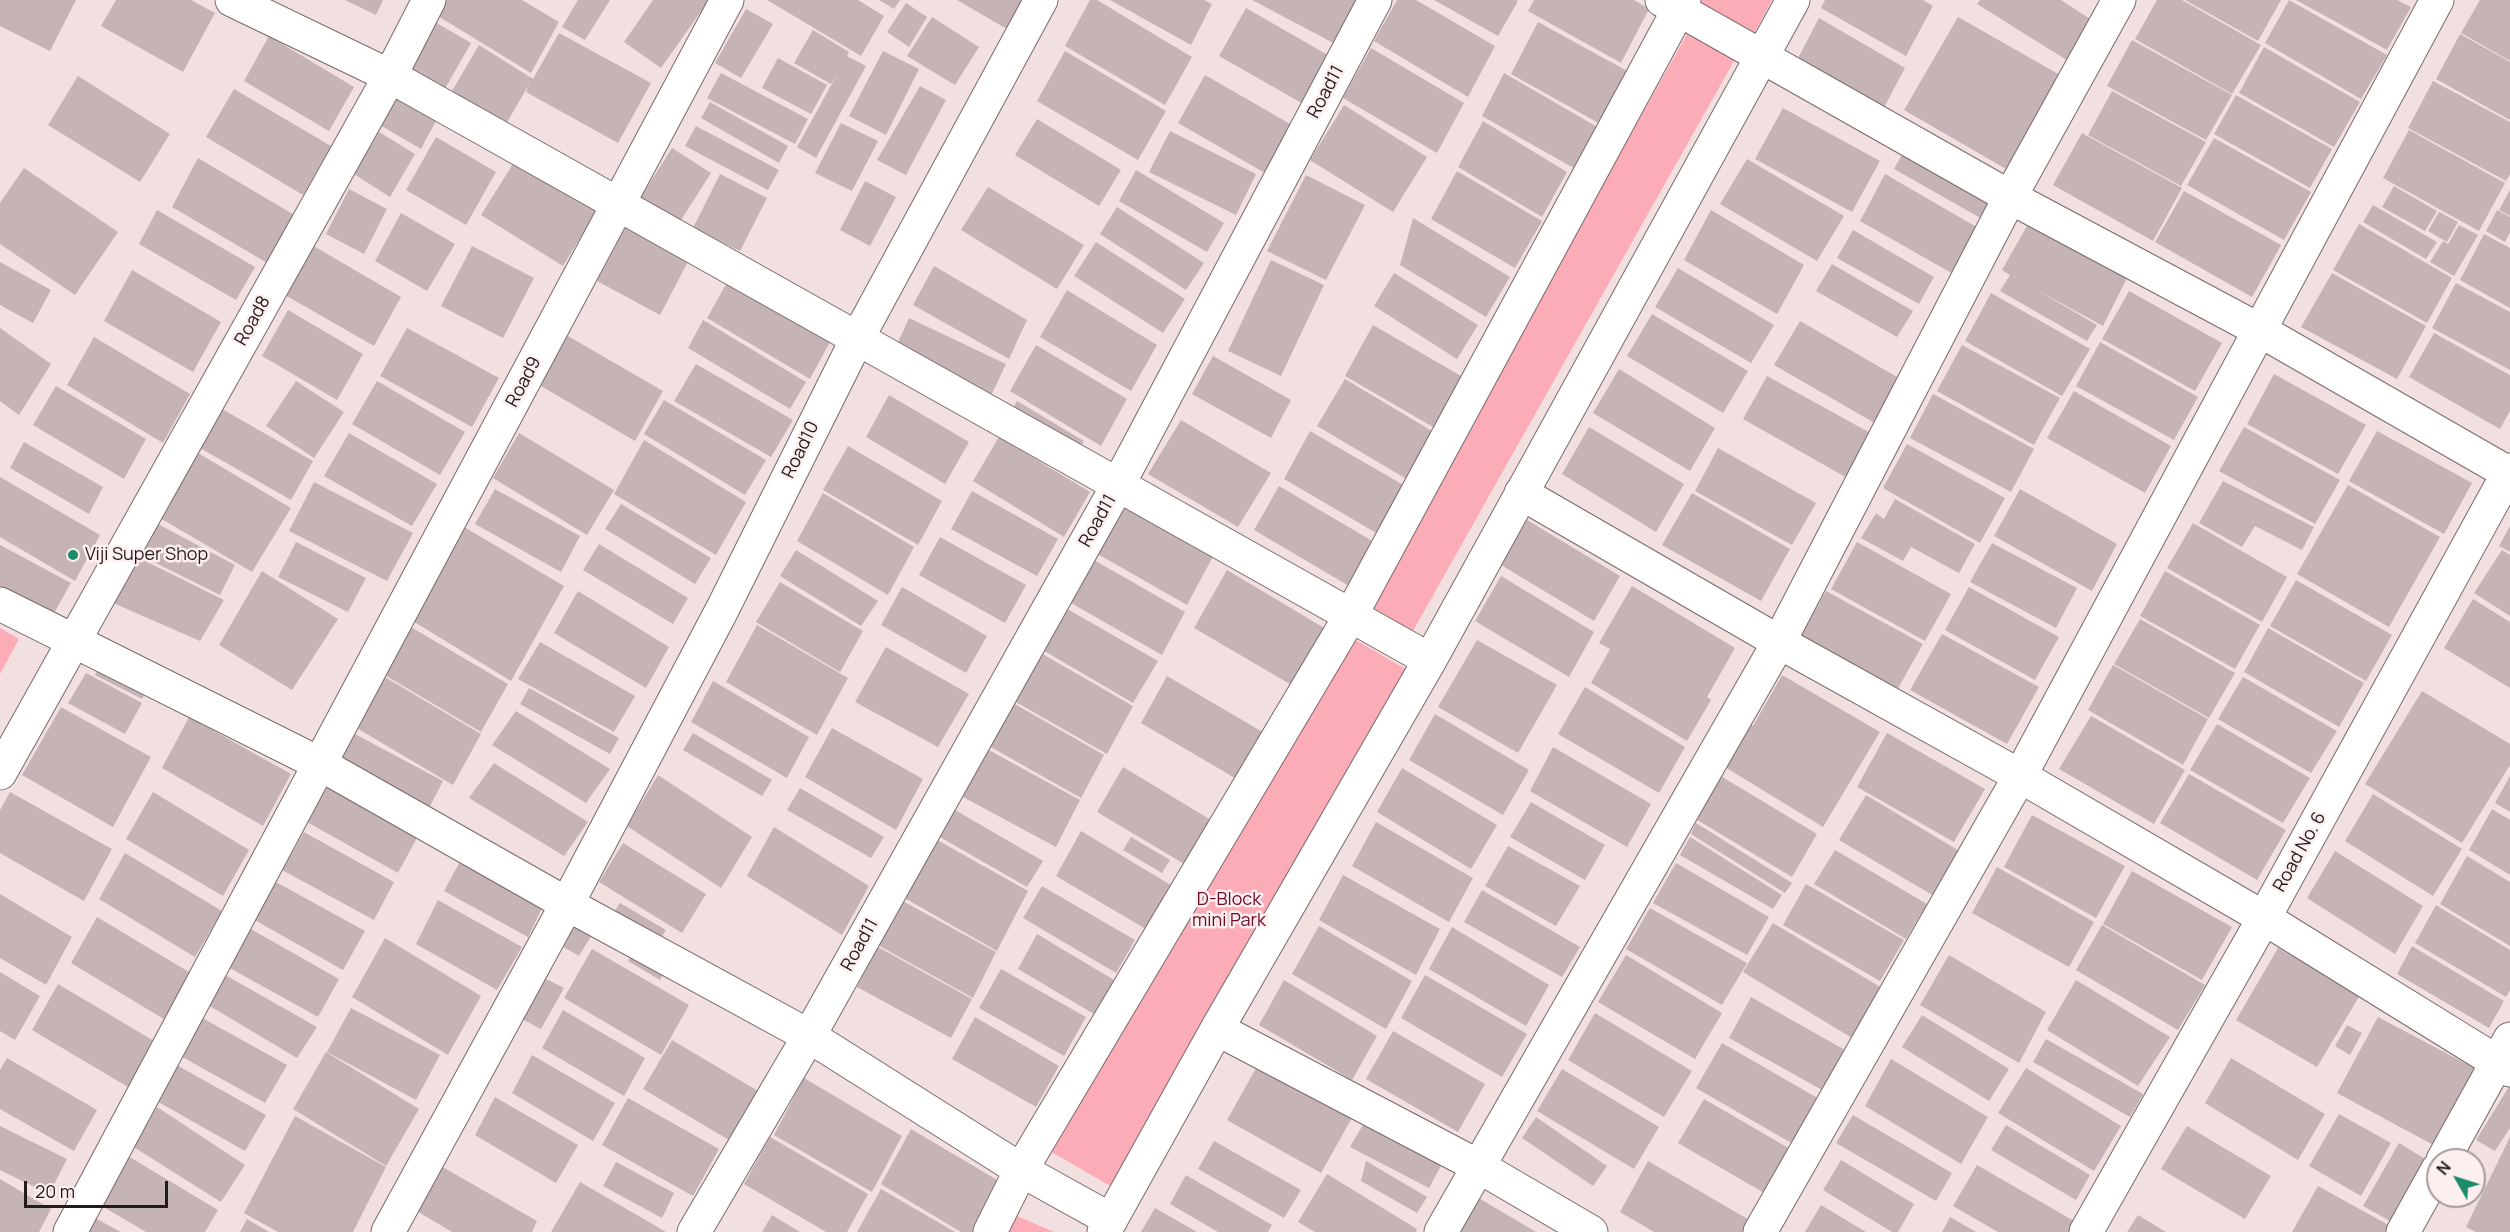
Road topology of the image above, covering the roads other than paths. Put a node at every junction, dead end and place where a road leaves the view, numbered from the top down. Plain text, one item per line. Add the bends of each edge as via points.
1 (232, 0) edge
2 (429, 0) edge
3 (728, 0) edge
4 (1041, 0) edge
5 (1374, 0) edge
6 (1793, 0) edge
7 (2119, 0) edge
8 (2437, 0) edge
9 (1676, 3) edge
10 (1761, 58) junction
11 (390, 76) junction
12 (2010, 197) junction
13 (618, 204) junction
14 (2261, 331) junction
15 (857, 339) junction
16 (2509, 473) edge
17 (1118, 485) junction
18 (1521, 493) junction
19 (0, 604) edge
20 (1351, 615) junction
21 (75, 642) junction
22 (1779, 642) junction
23 (1430, 660) junction
24 (320, 764) junction
25 (0, 773) edge
26 (2020, 776) junction
27 (567, 904) junction
28 (2264, 918) junction
29 (1217, 1029) junction
30 (809, 1036) junction
31 (2506, 1057) edge
32 (2450, 1148) edge
33 (1478, 1166) junction
34 (1021, 1170) junction
35 (2426, 1191) edge
36 (1107, 1226) edge
37 (70, 1232) edge
38 (388, 1232) edge
39 (694, 1232) edge
40 (990, 1232) edge
41 (1441, 1232) edge
42 (1591, 1232) edge
43 (1760, 1232) edge
44 (2086, 1232) edge
45 (2403, 1232) edge

1 - 11 street
2 - 11 street, Road8
3 - 13 street, Road9
4 - 15 street, Road10
5 - 17 street, Road11
6 - 10 street
7 - 12 street
8 - 14 street
9 - 10 street
9 - 20 street
10 - 12 street
10 - 18 street
11 - 13 street
11 - 21 street, Road8
12 - 14 street
12 - 22 street
13 - 15 street
13 - 24 street, Road9
14 - 16 street
14 - 26 street
15 - 17 street
15 - 27 street, Road10 via 723,608
16 - 28 street, Road No. 6
17 - 20 street
17 - 30 street, Road11
18 - 22 street
18 - 23 street
19 - 21 street
20 - 23 street
20 - 34 street
21 - 24 street
21 - 25 street, Road8
22 - 26 street
22 - 33 street
23 - 29 street
24 - 27 street
24 - 37 street, Road9
26 - 28 street
26 - 43 street
27 - 30 street
27 - 38 street, Road10
28 - 31 street
28 - 44 street, Road No. 6
29 - 33 street
29 - 36 street
30 - 34 street
30 - 39 street, Road11
31 - 32 street
33 - 41 street
33 - 42 street
34 - 36 street
34 - 40 street
35 - 45 street

